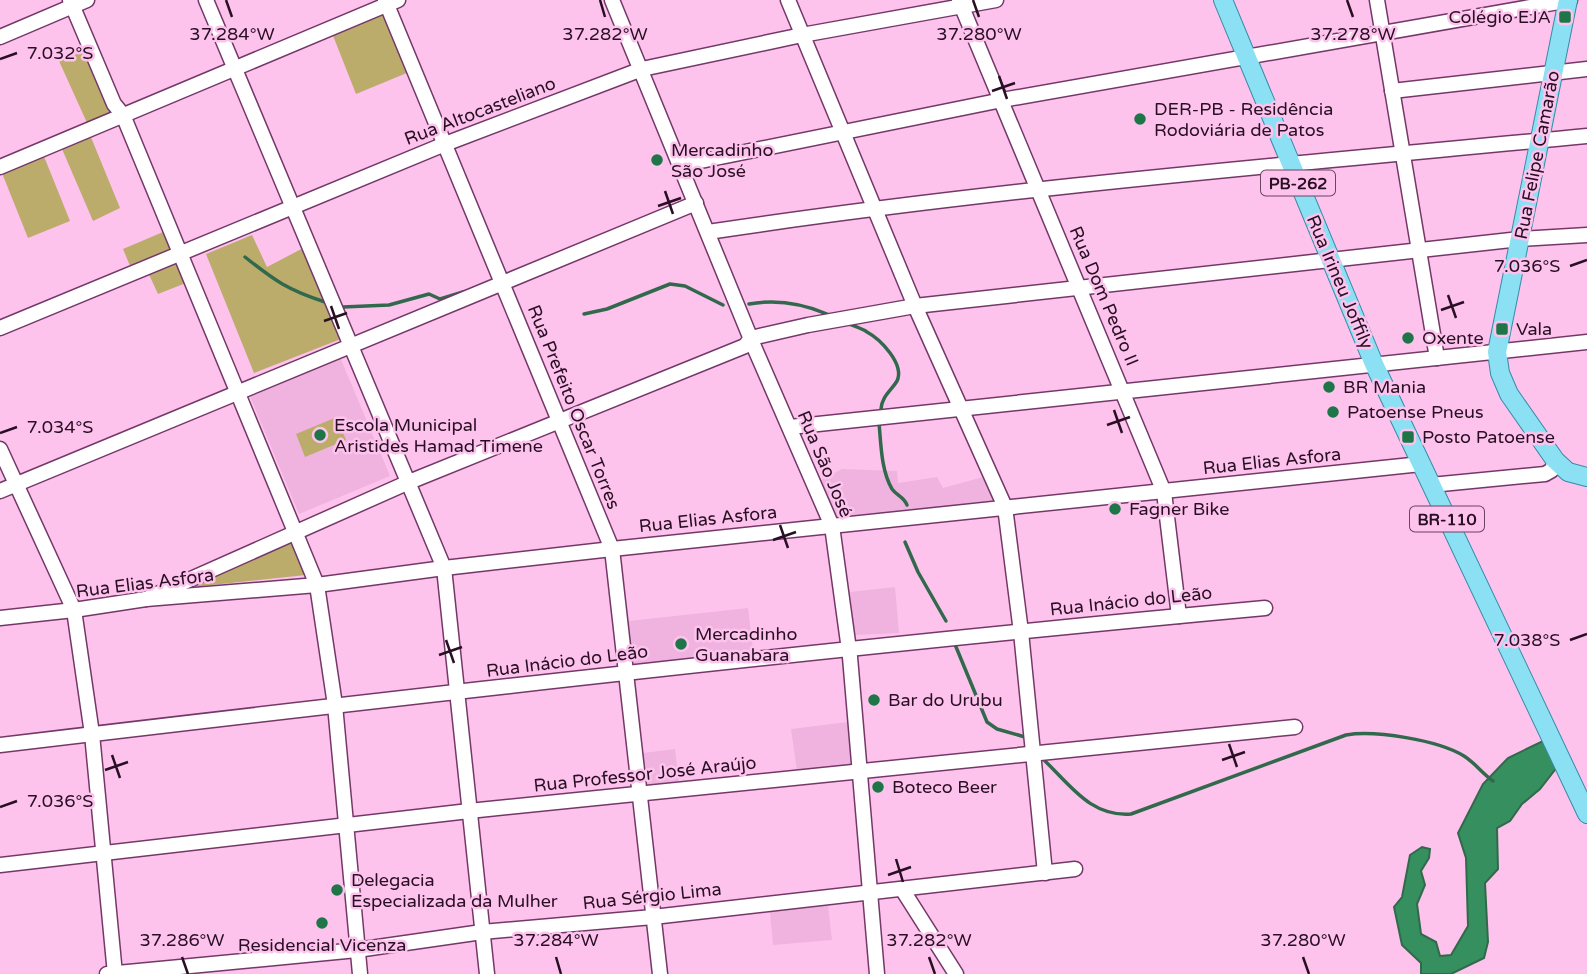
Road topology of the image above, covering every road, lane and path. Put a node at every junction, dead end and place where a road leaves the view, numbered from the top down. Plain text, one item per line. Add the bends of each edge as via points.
1 (206, 0) edge
2 (612, 0) edge
3 (788, 0) edge
4 (996, 0) edge
5 (1223, 0) edge
6 (1377, 0) edge
7 (1569, 0) edge
8 (390, 1) edge
9 (78, 2) edge
10 (961, 3) edge
11 (1383, 33) junction
12 (802, 35) junction
13 (0, 37) edge
14 (1246, 57) junction
15 (233, 69) junction
16 (642, 69) junction
17 (1587, 69) edge
18 (1553, 73) junction
19 (1392, 91) junction
20 (1002, 100) junction
21 (123, 115) junction
22 (844, 132) junction
23 (1587, 135) edge
24 (1541, 140) junction
25 (445, 144) junction
26 (1401, 153) junction
27 (1290, 164) junction
28 (681, 165) junction
29 (0, 167) edge
30 (1038, 188) junction
31 (696, 202) junction
32 (293, 207) junction
33 (875, 208) junction
34 (708, 232) junction
35 (1587, 235) edge
36 (1520, 239) junction
37 (1419, 251) junction
38 (179, 253) junction
39 (1332, 260) junction
40 (502, 282) junction
41 (1079, 288) junction
42 (915, 306) junction
43 (0, 328) edge
44 (751, 338) junction
45 (1587, 342) edge
46 (349, 345) junction
47 (1497, 352) junction
48 (1437, 358) junction
49 (1374, 365) junction
50 (1122, 391) junction
51 (237, 392) junction
52 (963, 409) junction
53 (558, 420) junction
54 (790, 427) junction
55 (0, 449) edge
56 (1555, 460) junction
57 (1421, 464) junction
58 (1587, 477) edge
59 (409, 482) junction
60 (15, 485) junction
61 (1431, 485) junction
62 (0, 491) edge
63 (1164, 492) junction
64 (1005, 507) junction
65 (832, 526) junction
66 (296, 532) junction
67 (612, 549) junction
68 (444, 568) junction
69 (317, 585) junction
70 (146, 599) junction
71 (1265, 608) dead end
72 (74, 610) junction
73 (1179, 616) junction
74 (0, 618) edge
75 (1021, 632) junction
76 (849, 649) junction
77 (628, 674) junction
78 (458, 693) junction
79 (335, 705) junction
80 (1295, 727) dead end
81 (92, 734) junction
82 (0, 745) edge
83 (1033, 754) junction
84 (861, 772) junction
85 (640, 794) junction
86 (469, 811) junction
87 (1587, 814) edge
88 (347, 827) junction
89 (104, 852) junction
90 (0, 865) edge
91 (1075, 869) dead end
92 (1045, 873) junction
93 (902, 889) junction
94 (871, 892) junction
95 (653, 917) junction
96 (482, 932) junction
97 (357, 950) junction
98 (107, 974) edge
99 (115, 974) edge
100 (360, 974) edge
101 (487, 974) edge
102 (660, 974) edge
103 (877, 974) edge
104 (956, 974) edge

1 - 15 street
2 - 16 street, Rua São José
3 - 12 street
4 - 10 street, Rua Altocasteliano
5 - 14 main road, Rua Irineu Joffily / PB-262
6 - 11 street
7 - 11 street
7 - 18 main road, Rua Felipe Camarão
8 - 15 street
8 - 25 street, Rua Prefeito Oscar Torres
9 - 13 street
9 - 21 street via 122,102
10 - 12 street, Rua Altocasteliano
10 - 20 street, Rua Dom Pedro II
11 - 14 street
11 - 19 street
12 - 16 street, Rua Altocasteliano
12 - 22 street
14 - 20 street
14 - 27 main road, Rua Irineu Joffily / PB-262
15 - 21 street
15 - 32 street
16 - 25 street, Rua Altocasteliano
16 - 28 street, Rua São José
17 - 18 street
18 - 19 street
18 - 24 main road, Rua Felipe Camarão
19 - 26 street
20 - 22 street
20 - 30 street, Rua Dom Pedro II
21 - 29 street
21 - 38 street
22 - 28 street
22 - 33 street
23 - 24 street
24 - 26 street
24 - 36 main road, Rua Felipe Camarão
25 - 32 street, Rua Altocasteliano
25 - 40 street, Rua Prefeito Oscar Torres
26 - 27 street
26 - 37 street
27 - 30 street
27 - 39 main road, Rua Irineu Joffily / PB-262
28 - 31 street, Rua São José
30 - 33 street
30 - 41 street, Rua Dom Pedro II
31 - 34 street, Rua São José
31 - 40 street
32 - 38 street, Rua Altocasteliano
32 - 46 street
33 - 34 street
33 - 42 street
34 - 44 street, Rua São José
35 - 36 street
36 - 37 street
36 - 47 main road, Rua Felipe Camarão
37 - 39 street
37 - 48 street
38 - 43 street, Rua Altocasteliano
38 - 51 street
39 - 41 street
39 - 49 main road, Rua Irineu Joffily / PB-262
40 - 46 street
40 - 53 street, Rua Prefeito Oscar Torres
41 - 42 street
41 - 50 street, Rua Dom Pedro II
42 - 44 street
42 - 52 street
44 - 53 street via 745,346
44 - 54 street, Rua São José
45 - 47 street
46 - 51 street
46 - 59 street
47 - 48 street
47 - 56 main road, Rua Felipe Camarão via 1509,394
48 - 49 street
49 - 50 street
49 - 57 main road, Rua Irineu Joffily / PB-262
50 - 52 street
50 - 63 street, Rua Dom Pedro II
51 - 60 street
51 - 66 street
52 - 54 street
52 - 64 street
53 - 59 street
53 - 67 street, Rua Prefeito Oscar Torres
54 - 65 street, Rua São José
55 - 60 street
56 - 58 main road via 1568,472
56 - 61 street, BR-110 via 1545,474
57 - 61 main road, Rua Irineu Joffily / BR-110
57 - 63 street, Rua Elias Asfora
59 - 66 street
59 - 68 street
60 - 62 street
60 - 72 street
61 - 87 main road, Rua Irineu Joffily / BR-110
63 - 64 street, Rua Elias Asfora
63 - 73 street, Rua Dom Pedro II
64 - 65 street, Rua Elias Asfora
64 - 75 street
65 - 67 street, Rua Elias Asfora
65 - 76 street, Rua São José
66 - 69 street
66 - 70 street
67 - 68 street, Rua Elias Asfora
67 - 77 street, Rua Prefeito Oscar Torres
68 - 69 street, Rua Elias Asfora
68 - 78 street
69 - 70 street, Rua Elias Asfora
69 - 79 street
70 - 72 street, Rua Elias Asfora
71 - 73 street, Rua Inácio do Leão
72 - 74 street, Rua Elias Asfora
72 - 81 street
73 - 75 street, Rua Inácio do Leão
75 - 76 street, Rua Inácio do Leão
75 - 83 street
76 - 77 street, Rua Inácio do Leão
76 - 84 street, Rua São José
77 - 78 street, Rua Inácio do Leão
77 - 85 street, Rua Prefeito Oscar Torres
78 - 79 street, Rua Inácio do Leão
78 - 86 street
79 - 81 street, Rua Inácio do Leão
79 - 88 street
80 - 83 street, Rua Professor José Araújo
81 - 82 street, Rua Inácio do Leão
81 - 89 street
83 - 84 street, Rua Professor José Araújo
83 - 92 street
84 - 85 street, Rua Professor José Araújo
84 - 94 street, Rua São José
85 - 86 street, Rua Professor José Araújo
85 - 95 street, Rua Prefeito Oscar Torres
86 - 88 street, Rua Professor José Araújo
86 - 96 street
88 - 89 street, Rua Professor José Araújo
88 - 97 street
89 - 90 street, Rua Professor José Araújo
89 - 99 street
91 - 92 street, Rua Sérgio Lima
92 - 93 street, Rua Sérgio Lima
93 - 94 street, Rua Sérgio Lima
93 - 104 street
94 - 95 street, Rua Sérgio Lima
94 - 103 street, Rua São José
95 - 96 street, Rua Sérgio Lima
95 - 102 street, Rua Prefeito Oscar Torres
96 - 97 street, Rua Sérgio Lima
96 - 101 street
97 - 99 street, Rua Sérgio Lima
97 - 100 street
98 - 99 street, Rua Sérgio Lima

